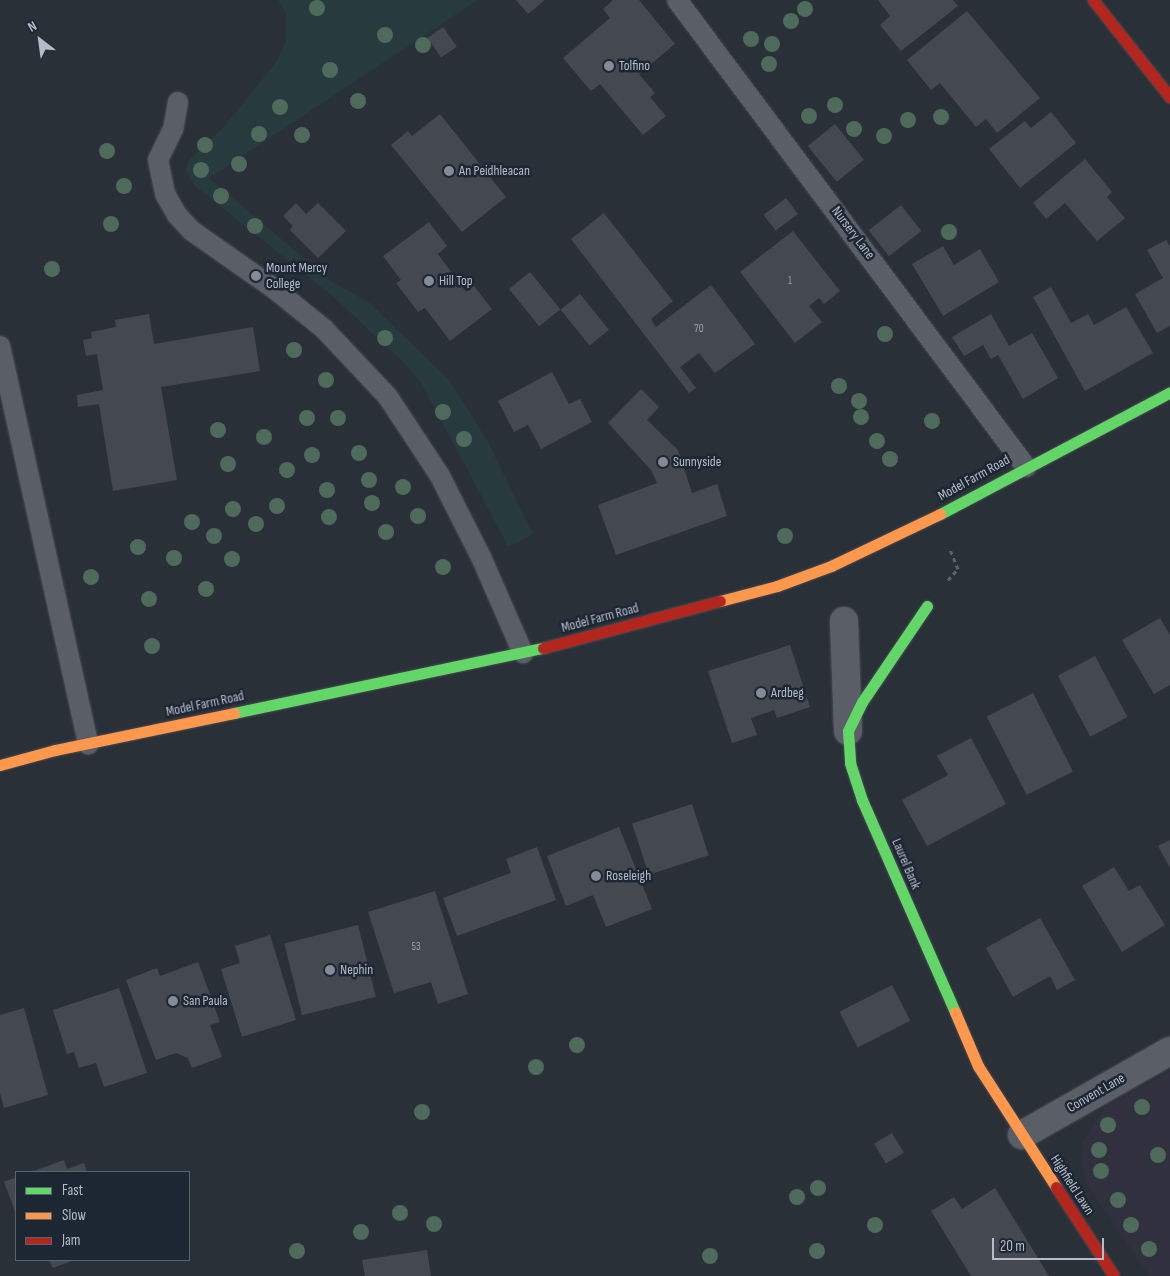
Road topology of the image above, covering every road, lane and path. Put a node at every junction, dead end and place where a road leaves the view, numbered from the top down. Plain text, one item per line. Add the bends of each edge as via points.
1 (677, 0) edge
2 (1093, 0) edge
3 (1170, 97) edge
4 (178, 102) dead end
5 (0, 346) edge
6 (1170, 392) edge
7 (1026, 467) junction
8 (936, 516) junction
9 (927, 606) joint
10 (844, 621) dead end
11 (523, 653) junction
12 (848, 731) junction
13 (88, 744) junction
14 (0, 765) edge
15 (1170, 1051) edge
16 (1022, 1136) junction
17 (1114, 1276) edge

1 - 7 lane, Nursery Lane
2 - 3 main road
4 - 11 lane via 173,129 158,160 165,194 177,215 192,231 272,286 324,329 388,397 440,476 481,557
5 - 13 lane
6 - 7 main road, Model Farm Road
7 - 8 main road, Model Farm Road
8 - 9 path via 958,569
8 - 11 main road, Model Farm Road via 831,566 778,586
9 - 12 main road, Laurel Bank via 862,702
10 - 12 street
11 - 13 main road, Model Farm Road
12 - 16 main road, Laurel Bank via 850,763 866,809 978,1066
13 - 14 main road, Model Farm Road
15 - 16 street, Convent Lane
16 - 17 main road, Highfield Lawn

